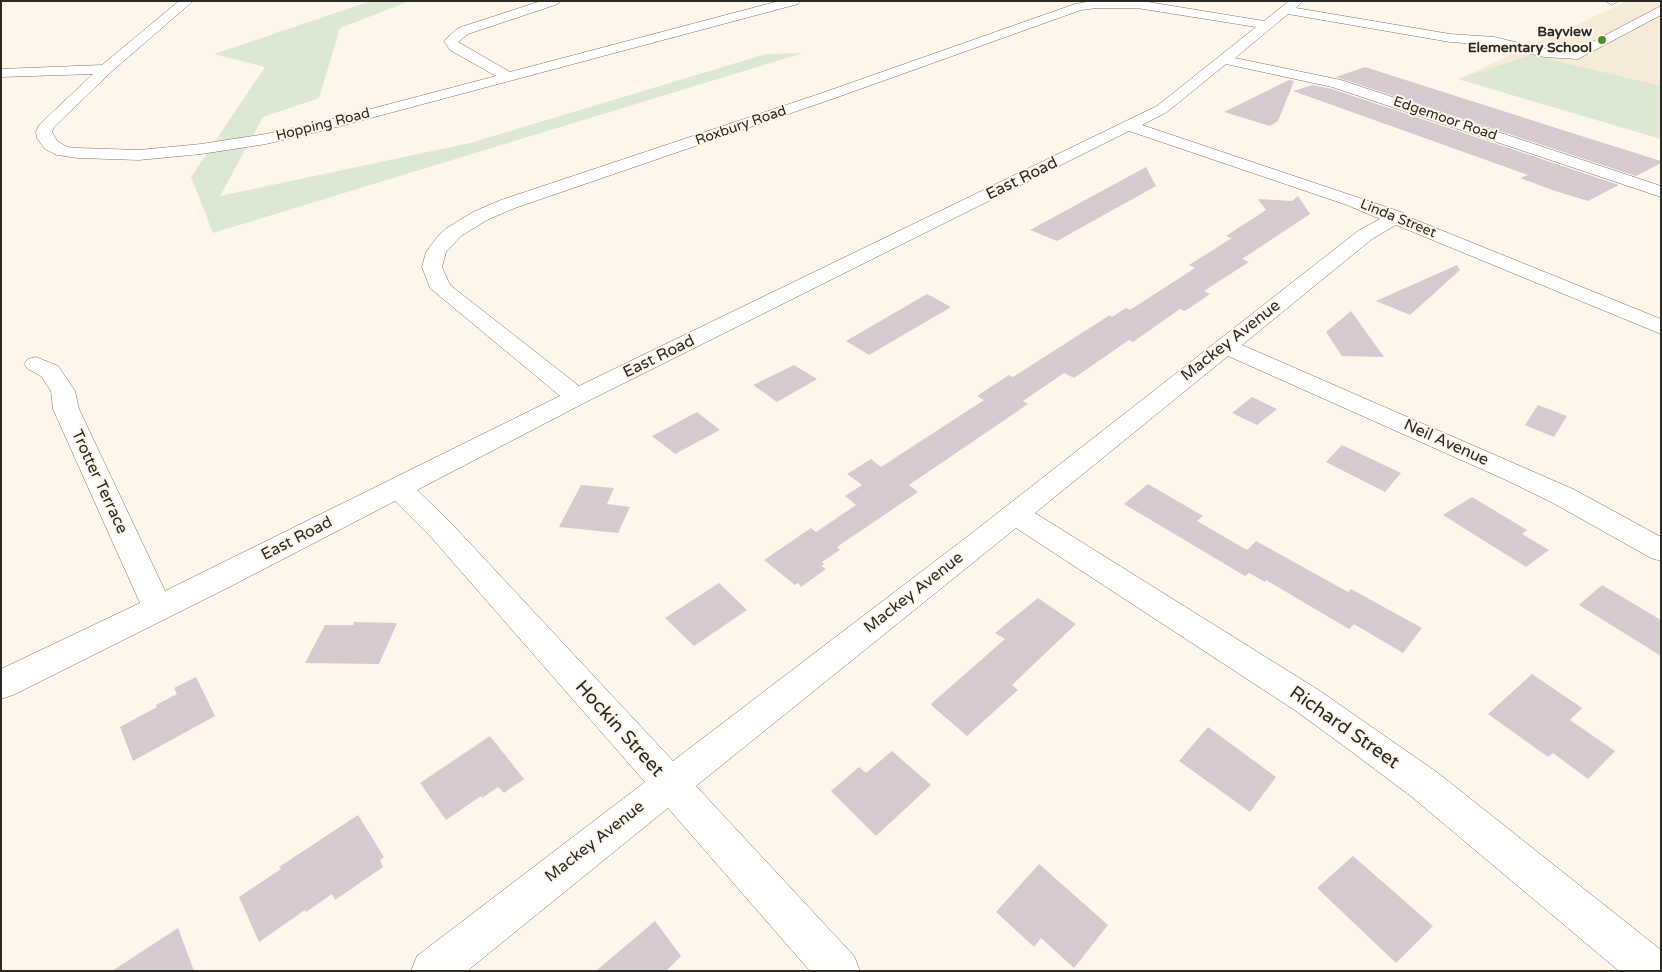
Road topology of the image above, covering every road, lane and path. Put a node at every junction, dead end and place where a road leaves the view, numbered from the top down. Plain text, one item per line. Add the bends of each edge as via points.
1 (187, 1) edge
2 (554, 1) edge
3 (794, 1) edge
4 (1291, 6) edge
5 (1661, 10) edge
6 (1265, 25) junction
7 (1226, 60) junction
8 (106, 69) junction
9 (1, 73) edge
10 (508, 77) junction
11 (1129, 126) junction
12 (1661, 192) edge
13 (1397, 217) junction
14 (1661, 327) edge
15 (1226, 346) junction
16 (36, 364) dead end
17 (577, 397) junction
18 (399, 488) junction
19 (1014, 513) junction
20 (1661, 550) edge
21 (158, 608) junction
22 (1, 685) edge
23 (668, 784) junction
24 (432, 971) edge
25 (839, 971) edge
26 (1653, 971) edge

1 - 8 street, Hopping Road
2 - 10 street via 463,31 451,41 454,47
3 - 10 street, Hopping Road
4 - 5 street via 1450,38 1505,43 1565,56 1578,54
4 - 6 street, East Road
6 - 7 street, East Road
6 - 17 street, Roxbury Road via 1137,4 1105,3 1079,7 508,204 454,232 436,252 432,267 441,288
7 - 11 street, East Road via 1162,109
7 - 12 street, Edgemoor Road via 1317,78 1361,91
8 - 9 street
8 - 10 street, Hopping Road via 47,125 44,138 51,145 70,152 104,155 232,145 309,130
11 - 13 street, Linda Street
11 - 17 street, East Road
13 - 14 street, Linda Street
13 - 15 street, Mackey Avenue via 1366,235
15 - 19 street, Mackey Avenue
15 - 20 street, Neil Avenue via 1563,496
16 - 21 street, Trotter Terrace via 50,371 63,391 66,409
17 - 18 street, East Road
18 - 21 street, East Road
18 - 23 street, Hockin Street via 441,530
19 - 23 street, Mackey Avenue
19 - 26 street, Richard Street via 1361,738
21 - 22 street, East Road
23 - 24 street, Mackey Avenue
23 - 25 street, Hockin Street

